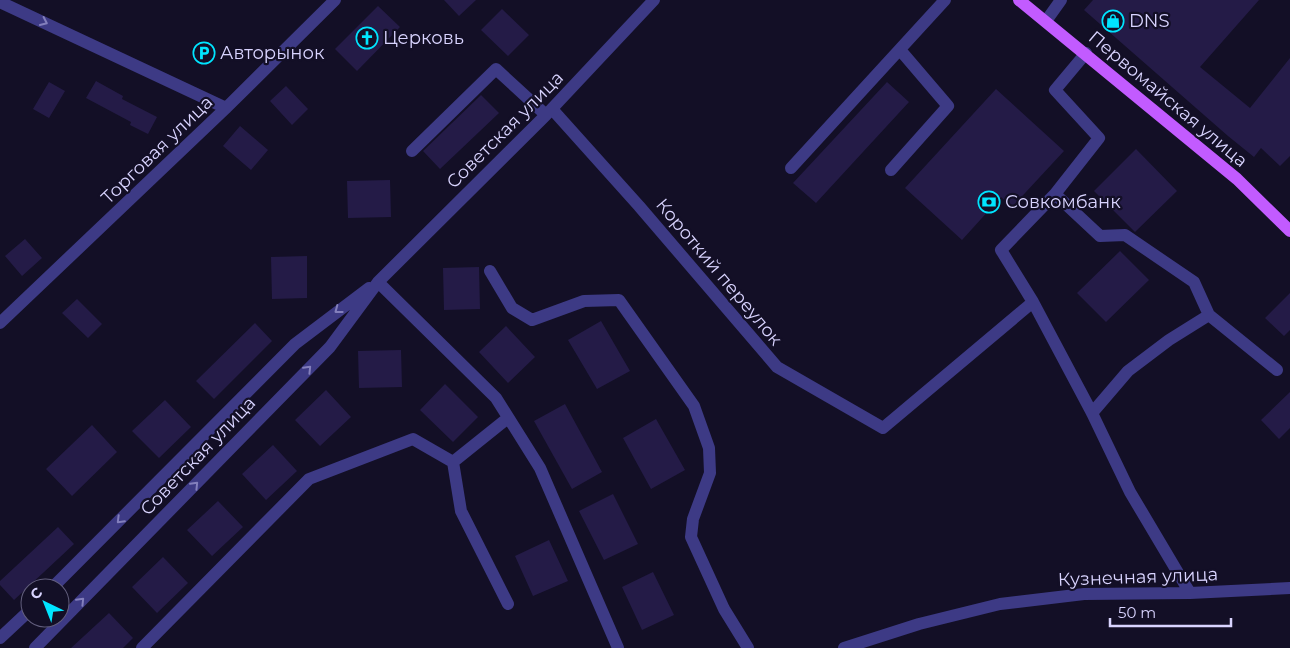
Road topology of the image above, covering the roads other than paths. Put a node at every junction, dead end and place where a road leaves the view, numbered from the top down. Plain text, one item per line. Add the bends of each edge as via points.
1 (335, 0) edge
2 (654, 0) edge
3 (945, 0) edge
4 (1019, 0) edge
5 (1062, 0) edge
6 (0, 2) edge
7 (1046, 21) junction
8 (901, 51) junction
9 (1086, 53) junction
10 (226, 108) junction
11 (549, 112) junction
12 (412, 151) dead end
13 (791, 168) dead end
14 (891, 170) dead end
15 (1055, 194) junction
16 (1290, 231) edge
17 (490, 271) dead end
18 (378, 282) junction
19 (1033, 302) junction
20 (1209, 315) junction
21 (0, 322) edge
22 (1277, 370) dead end
23 (1092, 413) junction
24 (508, 418) junction
25 (453, 462) junction
26 (62, 578) edge
27 (1290, 588) edge
28 (1190, 593) junction
29 (508, 604) dead end
30 (20, 619) edge
31 (0, 638) edge
32 (34, 648) edge
33 (142, 648) edge
34 (618, 648) edge
35 (748, 648) edge
36 (844, 648) edge

1 - 10 street, Торговая улица
2 - 11 street, Советская улица
3 - 8 street
4 - 7 main road, Первомайская улица
5 - 7 street
6 -> 10 street
7 - 9 main road, Первомайская улица
8 - 13 street
8 - 14 street via 948,106
9 - 15 street via 1055,90 1099,138
9 - 16 main road, Первомайская улица via 1237,180
10 - 21 street, Торговая улица
11 - 12 street, Короткий переулок via 496,69
11 - 18 street, Советская улица
11 - 19 street, Короткий переулок via 639,206 777,367 883,428
15 - 19 street via 1001,250
15 - 20 street via 1100,236 1125,235 1194,282
17 - 35 street via 512,308 532,320 584,301 619,300 694,406 709,448 710,473 693,519 690,537 724,609
18 - 24 street via 496,398
18 -> 26 street, Советская улица via 339,308 295,344
32 -> 18 street, Советская улица via 330,347
19 - 23 street
20 - 22 street
20 - 23 street via 1128,371
23 - 28 street via 1130,492
24 - 25 street
24 - 34 street via 540,468
25 - 29 street via 461,511
25 - 33 street via 413,439 308,479
27 - 28 street, Кузнечная улица
28 - 36 street, Кузнечная улица via 1084,594 1000,604 919,624
30 - 31 street

